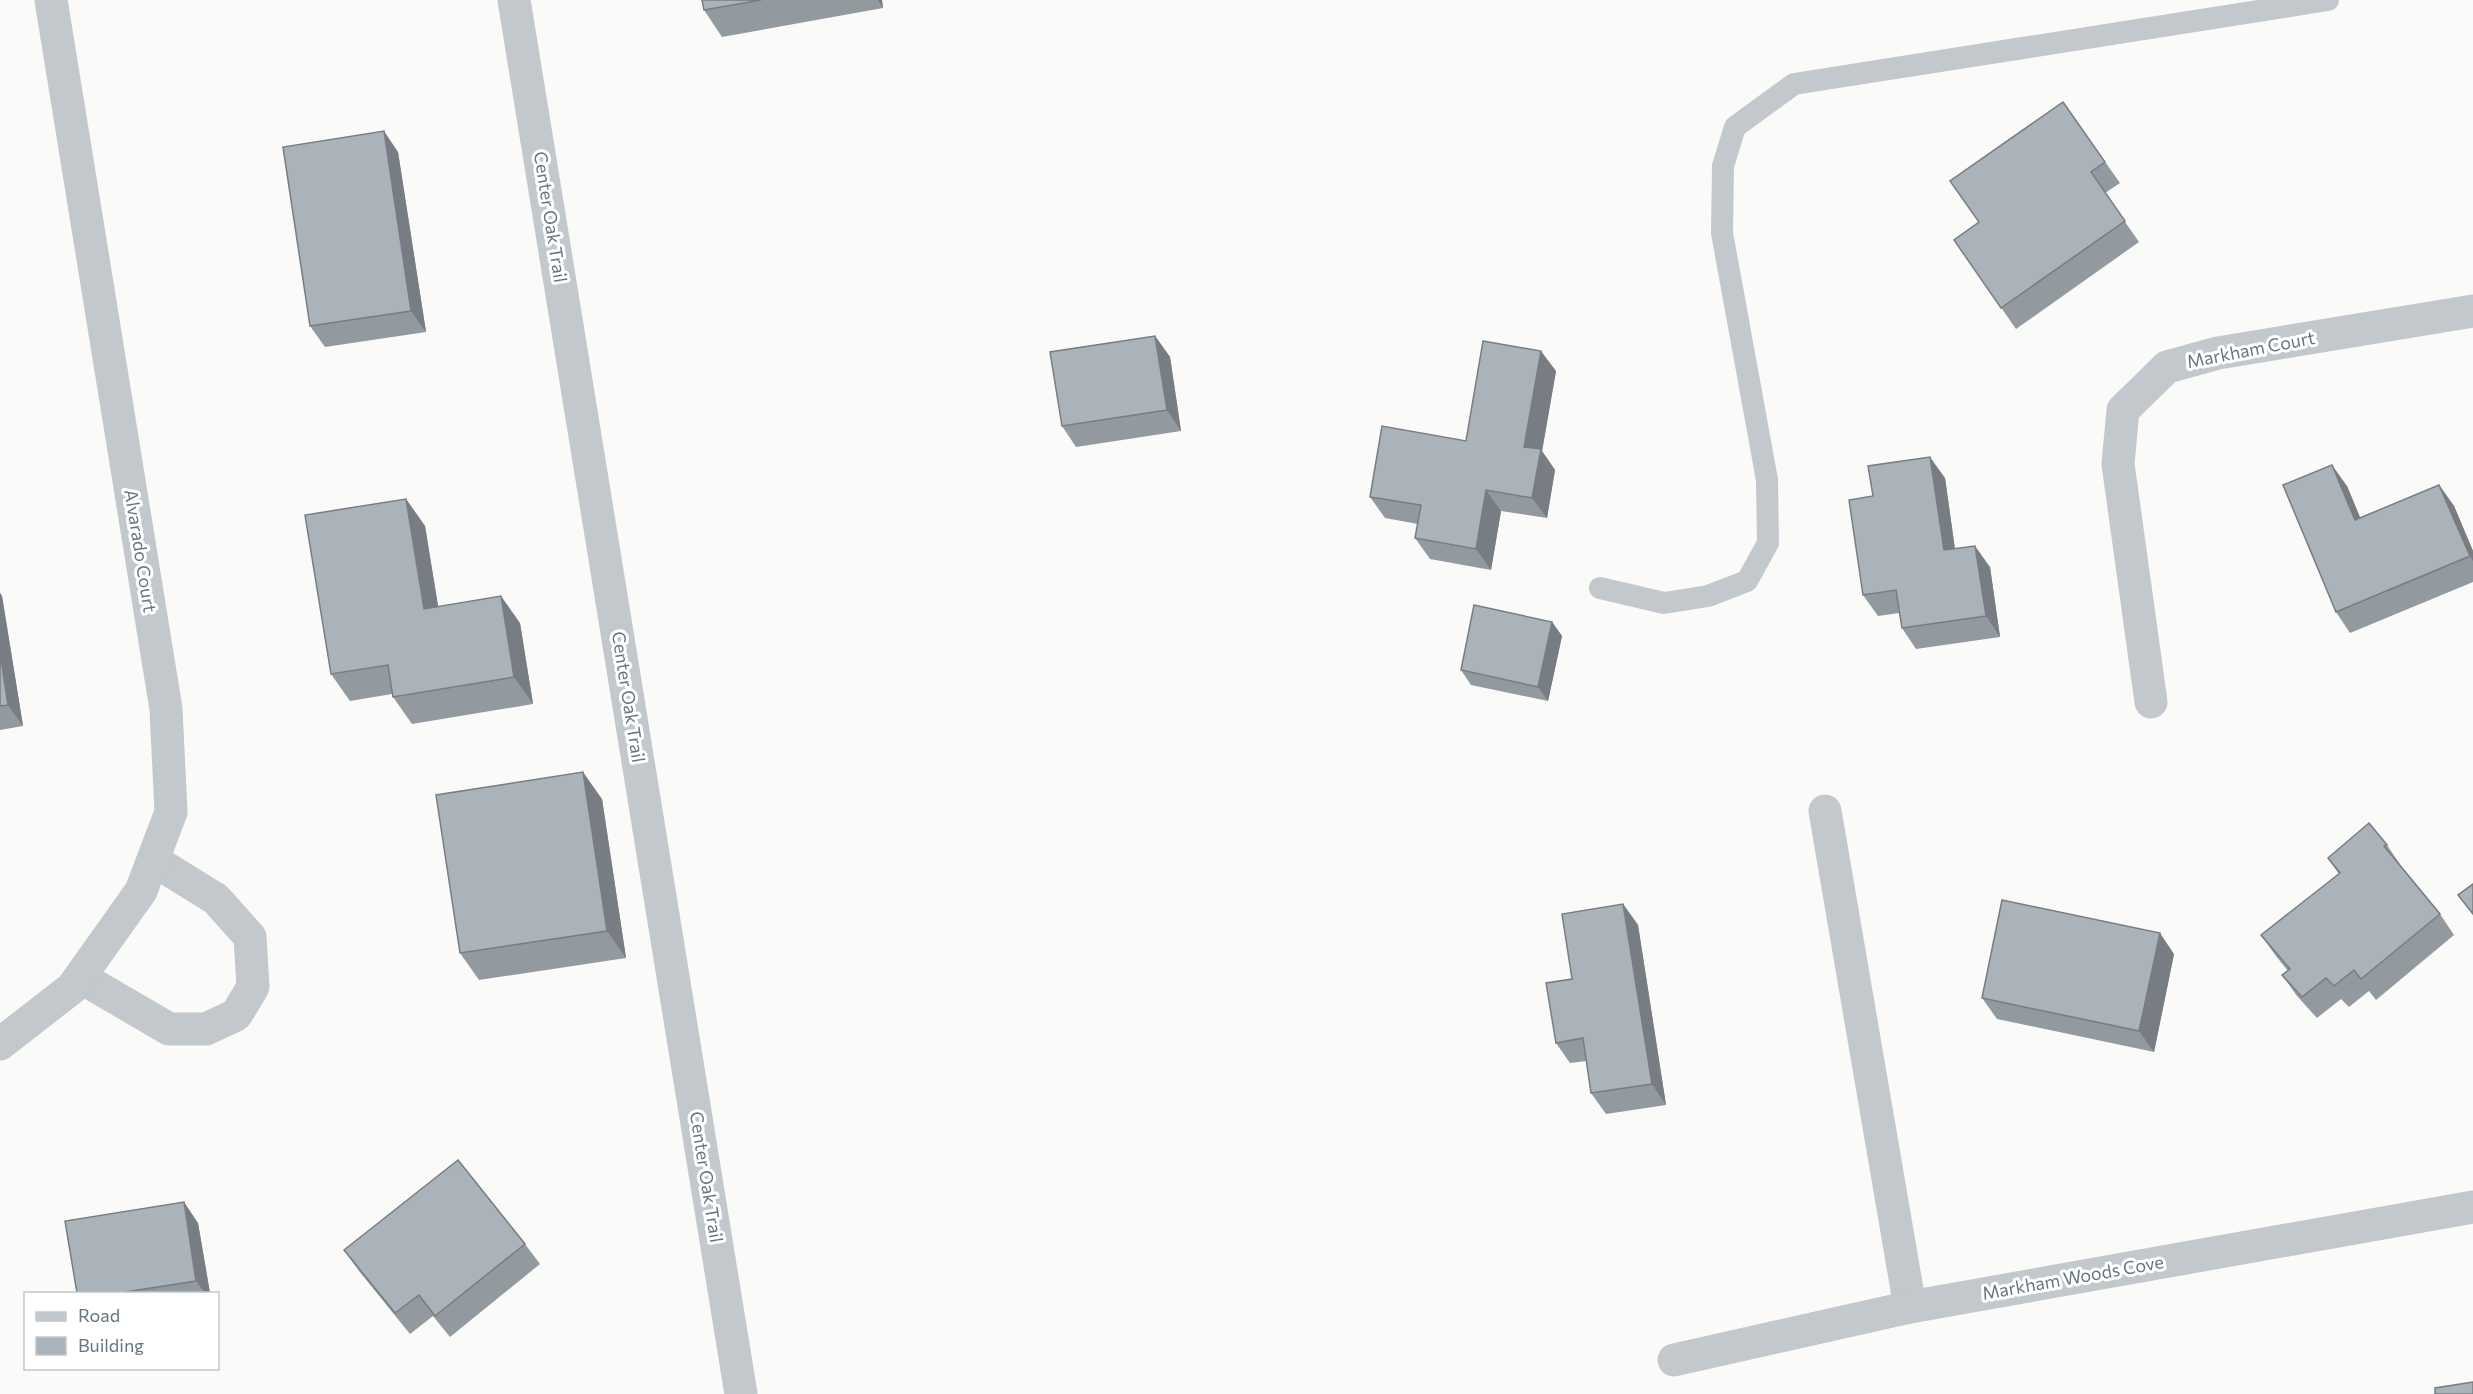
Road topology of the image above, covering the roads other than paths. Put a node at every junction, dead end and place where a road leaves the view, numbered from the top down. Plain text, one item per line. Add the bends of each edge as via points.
1 (51, 0) edge
2 (514, 0) edge
3 (2328, 0) edge
4 (2473, 311) edge
5 (1600, 588) dead end
6 (2151, 702) dead end
7 (1825, 811) dead end
8 (153, 860) junction
9 (80, 977) junction
10 (0, 1044) edge
11 (2473, 1207) edge
12 (1910, 1307) junction
13 (1674, 1360) dead end
14 (741, 1394) edge

1 - 8 street, Alvarado Court via 166,709 171,812
2 - 14 street, Center Oak Trail
3 - 5 lane via 1794,84 1735,127 1723,166 1722,233 1767,480 1768,543 1747,581 1708,596 1664,603
4 - 6 street, Markham Court via 2218,353 2167,367 2123,410 2118,464
7 - 12 street
8 - 9 street, Alvarado Court via 141,891
8 - 9 street via 216,899 250,937 253,987 236,1015 206,1029 169,1029
9 - 10 street, Alvarado Court via 72,988
11 - 12 street, Markham Woods Cove
12 - 13 street, Markham Woods Cove

